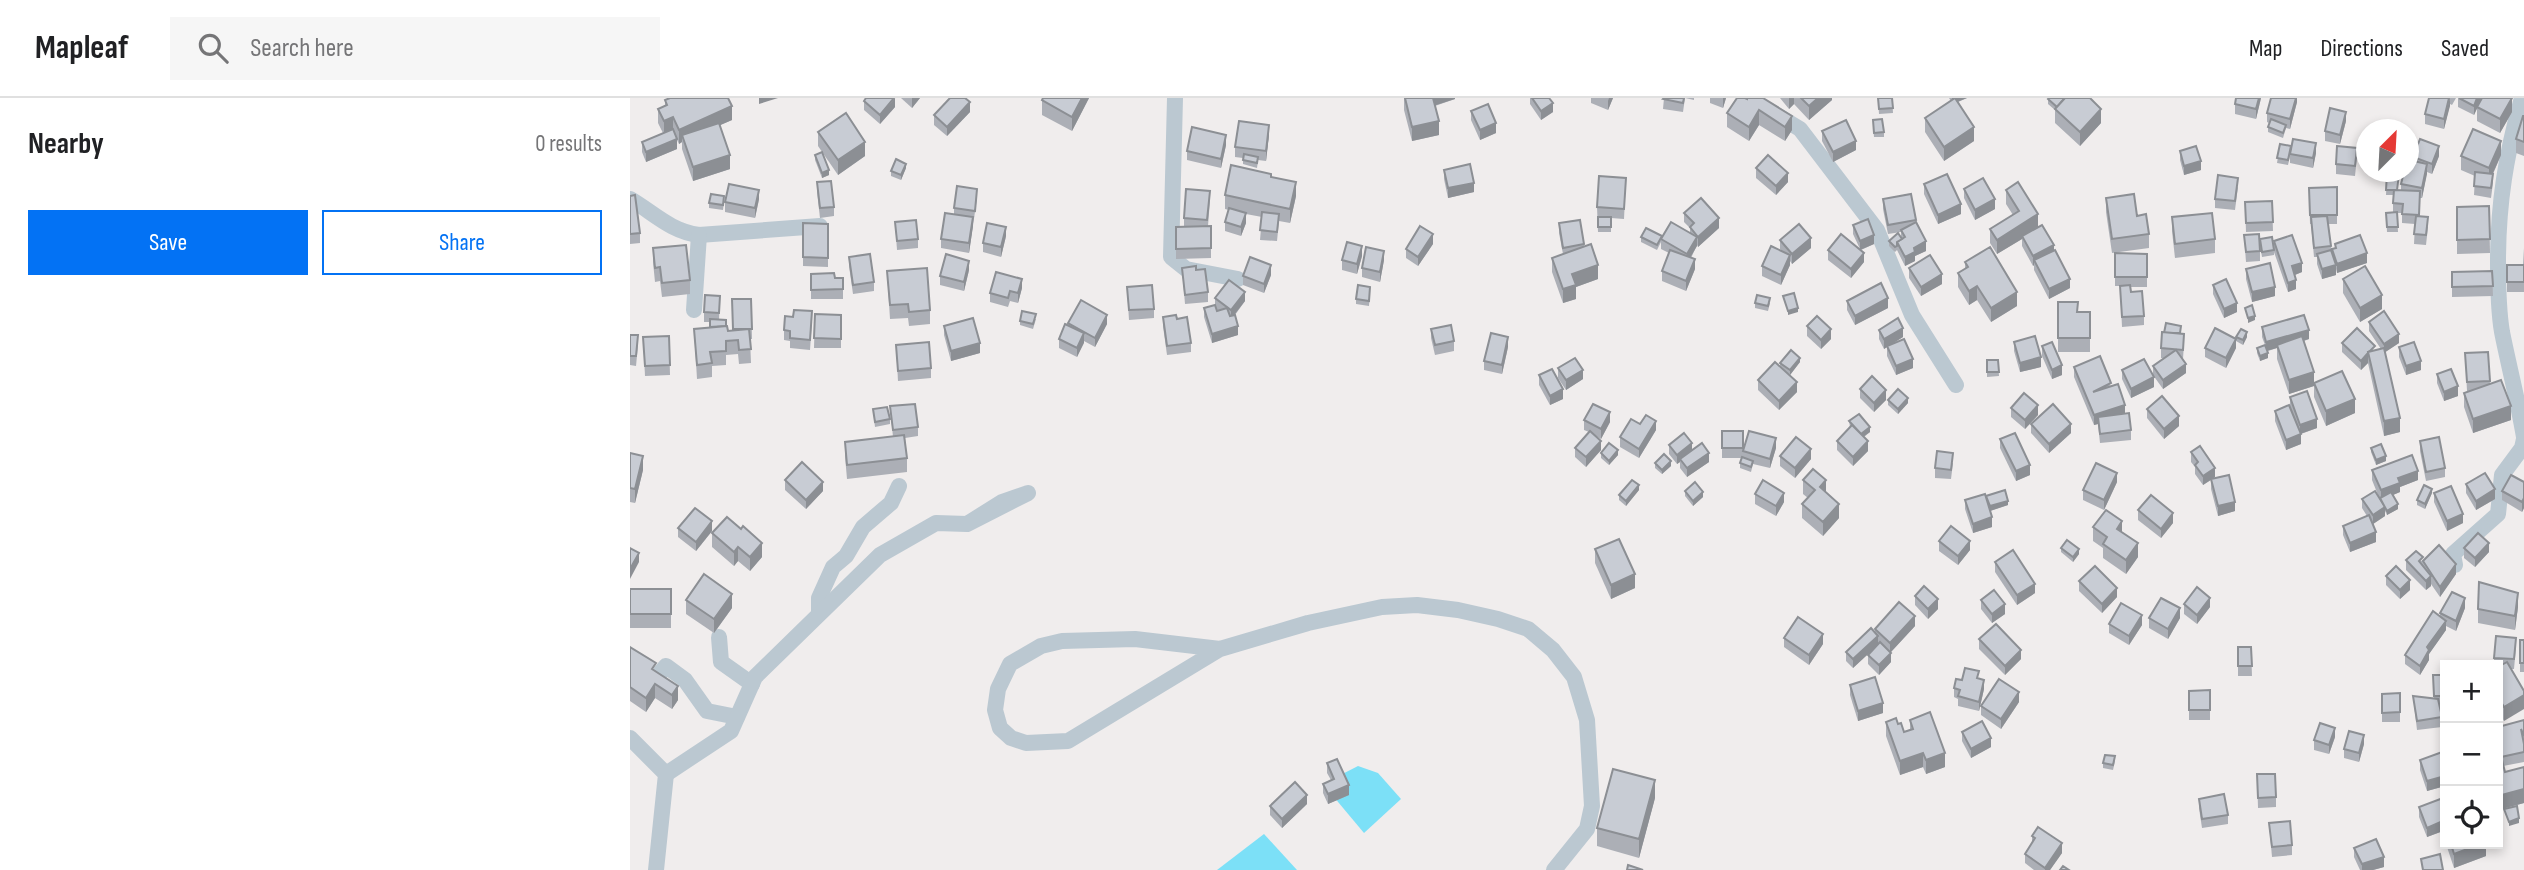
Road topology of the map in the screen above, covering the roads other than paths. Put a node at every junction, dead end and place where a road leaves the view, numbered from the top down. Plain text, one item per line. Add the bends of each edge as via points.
1 (1175, 98) edge
2 (1748, 98) edge
3 (2522, 98) edge
4 (630, 199) edge
5 (820, 226) edge
6 (699, 235) junction
7 (1238, 279) dead end
8 (694, 310) dead end
9 (1956, 385) dead end
10 (2524, 438) edge
11 (900, 486) dead end
12 (967, 524) dead end
13 (2455, 565) edge
14 (819, 612) junction
15 (719, 637) dead end
16 (1220, 649) junction
17 (660, 673) edge
18 (752, 684) junction
19 (737, 717) junction
20 (630, 738) edge
21 (666, 774) junction
22 (656, 870) edge
23 (1555, 870) edge

1 - 7 street via 1171,257 1186,269
2 - 9 street via 1800,129 1877,230 1912,315
3 - 10 street via 2506,153 2498,281 2502,329
4 - 6 street via 670,227
5 - 6 street
6 - 8 street
10 - 13 street via 2502,475 2498,514 2453,554
11 - 14 street via 891,503 863,527 846,555 832,567 819,598
12 - 14 street via 936,523 880,555
14 - 18 street
15 - 18 street via 721,662
16 - 16 street via 1068,741 1026,743 1010,738 1000,728 995,710 998,689 1010,664 1041,646 1135,639
16 - 23 street via 1382,607 1458,610 1528,629 1553,650 1574,677 1587,720 1592,806 1587,829
17 - 19 street via 666,666 685,680 707,711
18 - 19 street
19 - 21 street via 730,731
20 - 21 street
21 - 22 street

